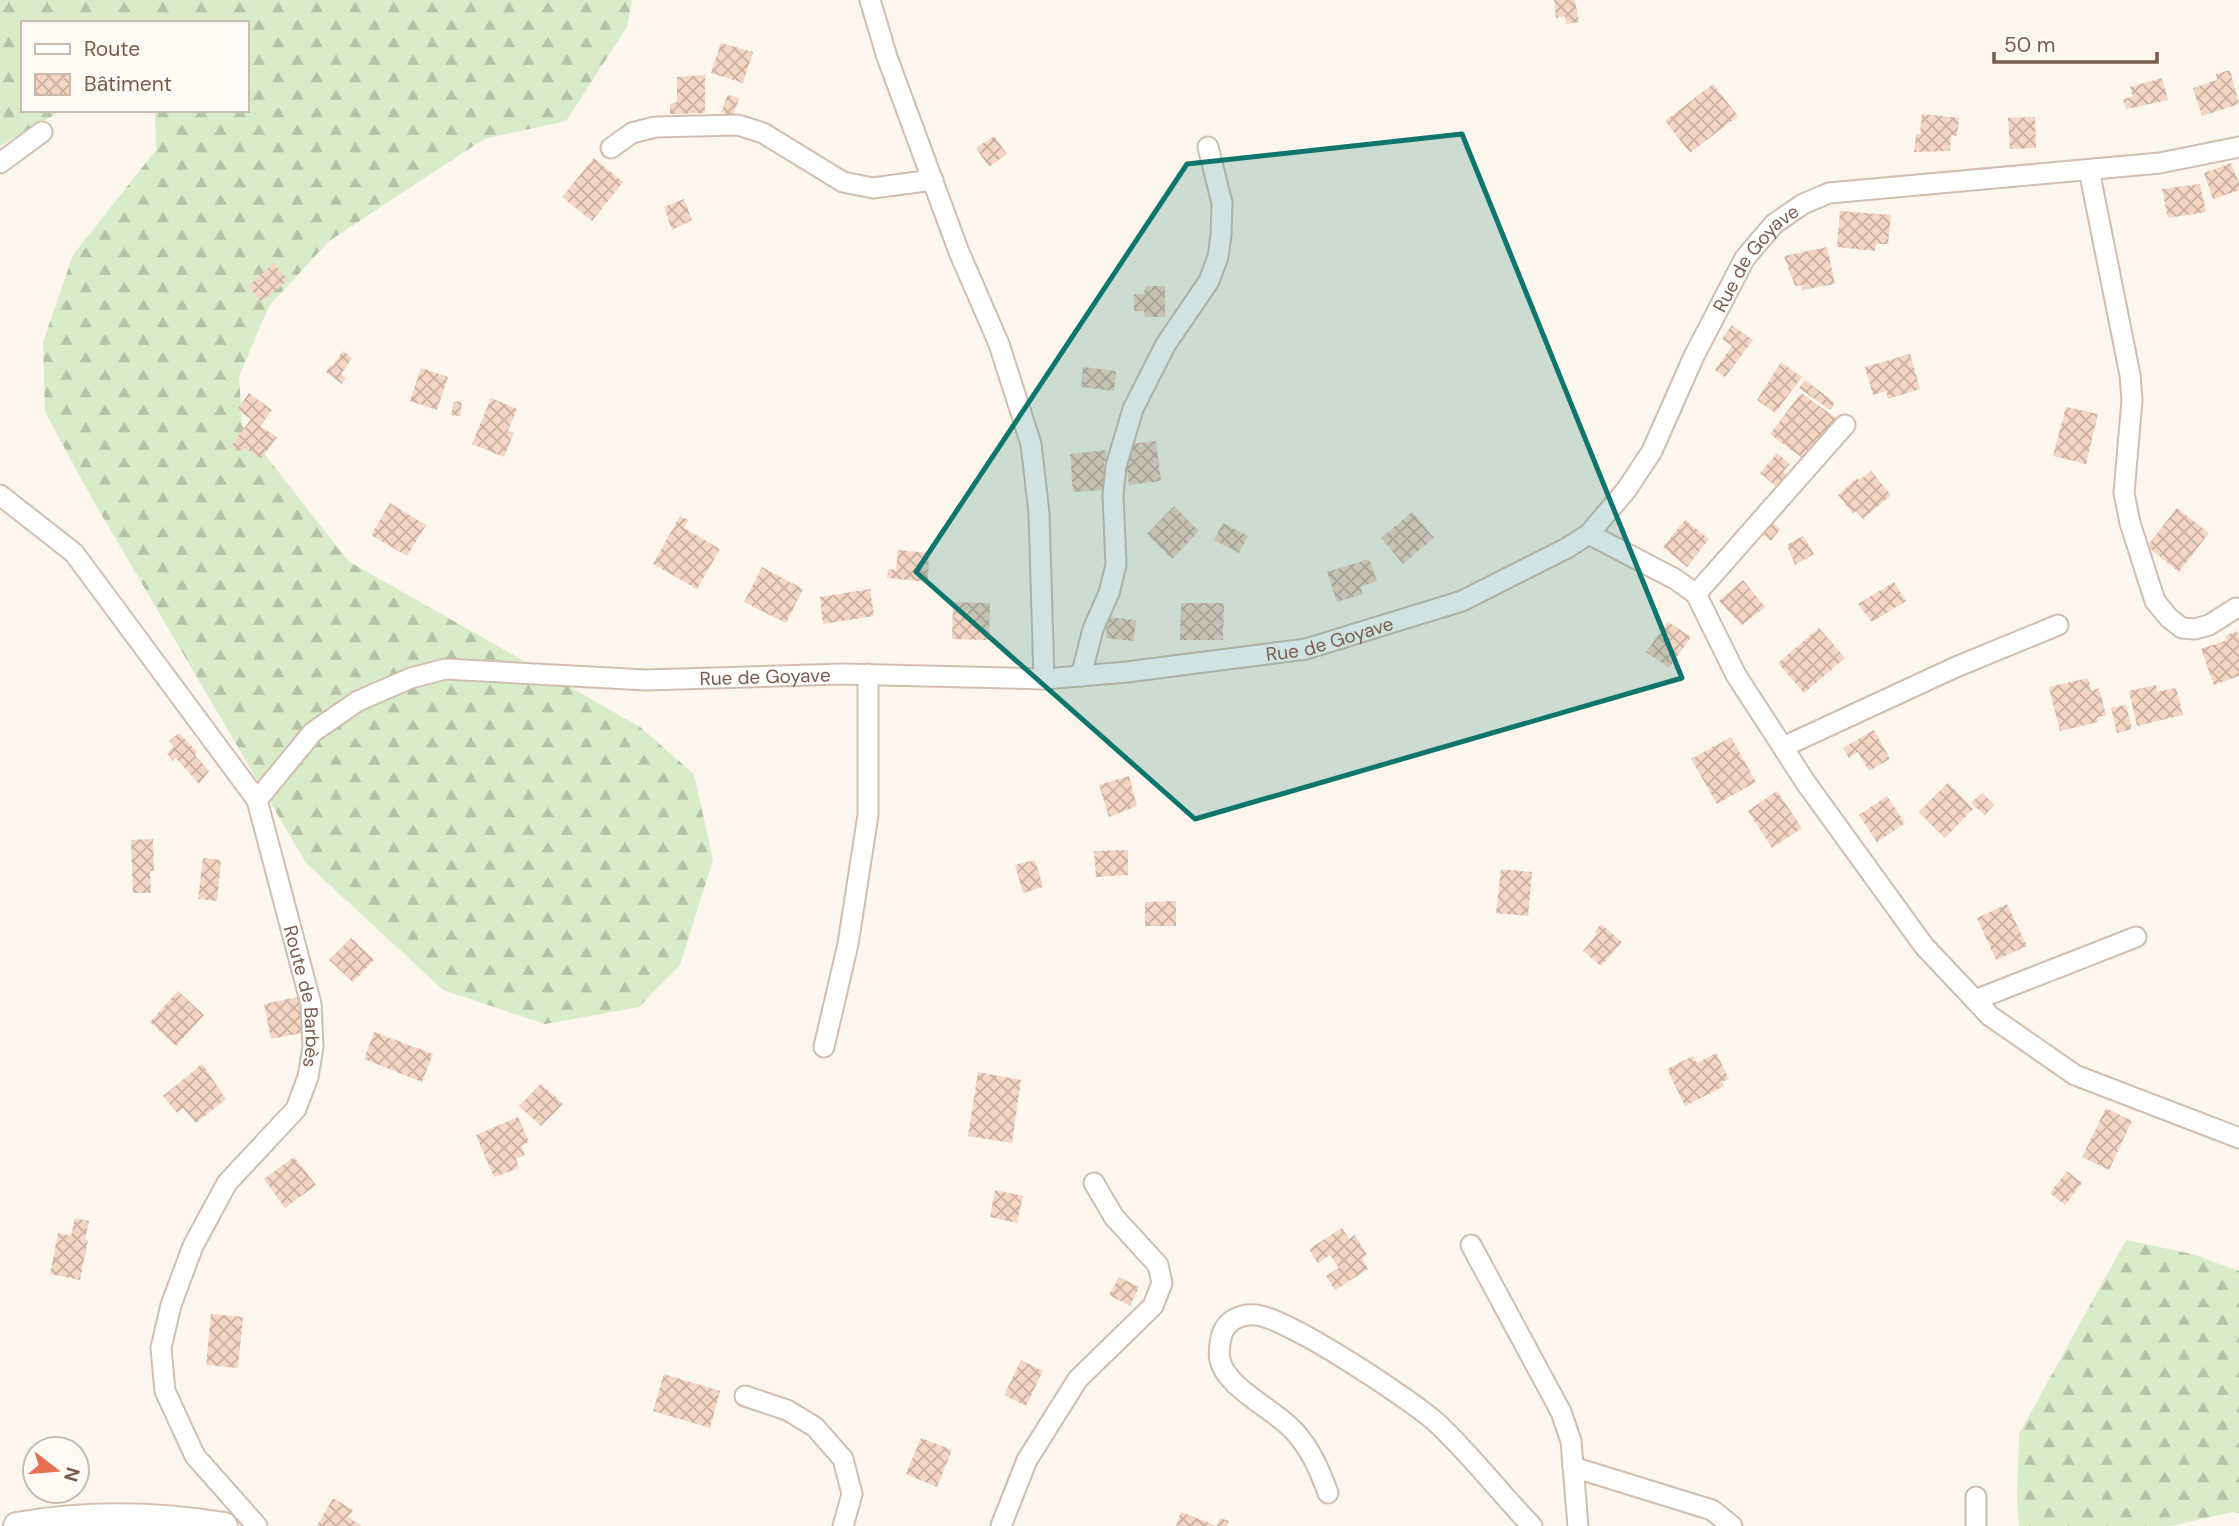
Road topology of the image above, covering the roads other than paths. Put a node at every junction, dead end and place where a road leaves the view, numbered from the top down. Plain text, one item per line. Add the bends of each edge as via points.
1 (870, 0) edge
2 (42, 132) dead end
3 (1208, 147) dead end
4 (2239, 147) edge
5 (611, 148) dead end
6 (0, 163) edge
7 (2089, 170) junction
8 (933, 180) junction
9 (1845, 425) dead end
10 (0, 495) edge
11 (1589, 534) junction
12 (1696, 594) junction
13 (2236, 608) dead end
14 (2058, 625) dead end
15 (868, 674) junction
16 (1081, 676) junction
17 (1044, 679) junction
18 (1783, 747) junction
19 (257, 800) junction
20 (2136, 937) dead end
21 (1975, 1000) junction
22 (824, 1047) dead end
23 (2239, 1138) edge
24 (1094, 1182) dead end
25 (1471, 1245) dead end
26 (746, 1396) dead end
27 (1573, 1467) junction
28 (1328, 1493) dead end
29 (1976, 1497) dead end
30 (17, 1526) edge
31 (224, 1526) edge
32 (257, 1526) edge
33 (843, 1526) edge
34 (1001, 1526) edge
35 (1532, 1526) edge
36 (1578, 1526) edge
37 (1732, 1526) edge
38 (1976, 1526) edge

1 - 8 street
2 - 6 street
3 - 16 street via 1222,203 1217,257 1209,281 1148,378 1126,429 1113,495 1116,565
4 - 7 street, Rue de Goyave via 2160,163
5 - 8 street via 632,133 655,127 738,125 763,133 843,182 873,188
7 - 11 street, Rue de Goyave via 1829,192 1774,224 1745,258 1720,302 1652,451
7 - 13 street via 2130,375 2124,493 2155,601 2182,628 2209,625
8 - 17 street via 999,344 1031,444 1039,513
9 - 12 street
10 - 19 street, Route de Barbès via 74,553
11 - 12 street
11 - 16 street, Rue de Goyave via 1462,601 1306,649
12 - 18 street via 1736,674
14 - 18 street
15 - 17 street, Rue de Goyave
15 - 19 street, Rue de Goyave via 646,680 445,669 358,701 313,733
15 - 22 street via 868,815 848,944
16 - 17 street, Rue de Goyave
18 - 21 street via 1924,946
19 - 32 street, Route de Barbès via 311,1004 310,1067 296,1109 227,1182 193,1246 161,1348 165,1391 195,1456
20 - 21 street
21 - 23 street via 1990,1016 2075,1075
24 - 34 street via 1114,1217 1158,1265 1162,1283 1153,1306 1078,1379 1027,1460
25 - 27 street via 1561,1412 1571,1441
26 - 33 street via 787,1410 815,1427 843,1459 852,1494
27 - 36 street
27 - 37 street via 1712,1510
28 - 35 street via 1315,1461 1294,1431 1228,1378 1220,1361 1219,1342 1225,1326 1239,1316 1257,1315 1284,1324 1437,1423
29 - 38 street
30 - 31 main road via 92,1517 174,1519

